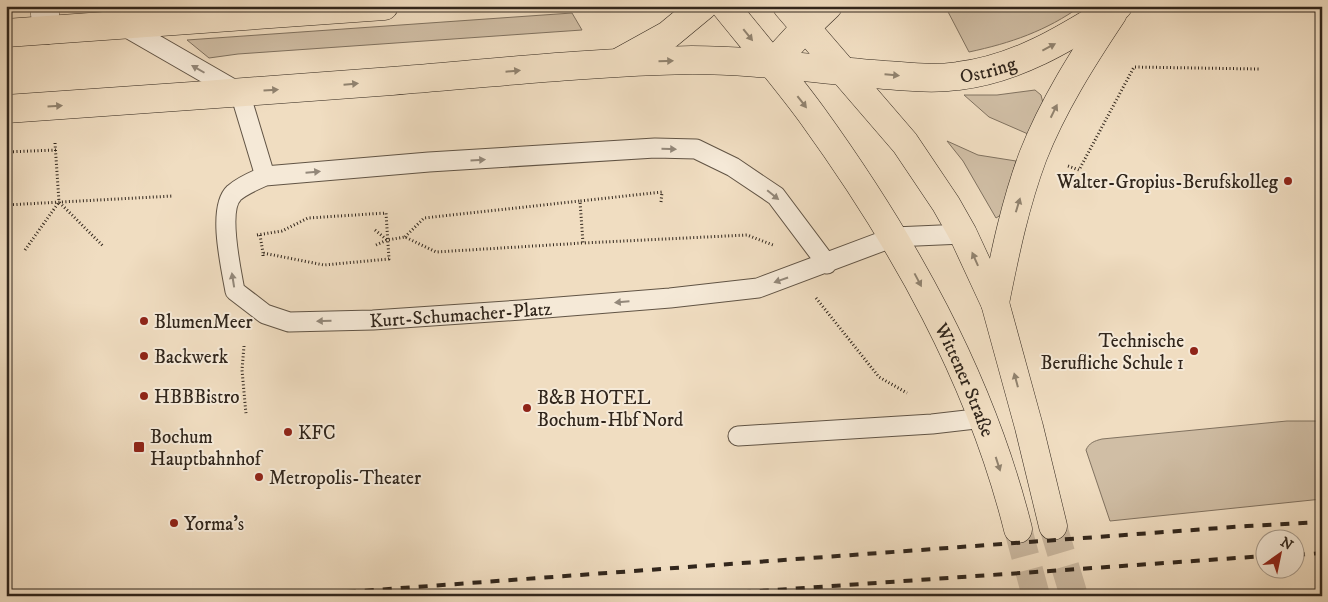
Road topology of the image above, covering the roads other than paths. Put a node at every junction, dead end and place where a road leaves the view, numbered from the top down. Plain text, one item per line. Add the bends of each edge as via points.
1 (384, 6) edge
2 (703, 6) edge
3 (725, 6) edge
4 (787, 6) edge
5 (828, 6) edge
6 (1118, 6) edge
7 (45, 18) edge
8 (122, 25) junction
9 (805, 28) junction
10 (6, 33) edge
11 (618, 63) junction
12 (772, 64) junction
13 (844, 71) junction
14 (240, 93) junction
15 (6, 109) edge
16 (264, 176) junction
17 (963, 234) junction
18 (894, 237) junction
19 (827, 264) junction
20 (995, 303) junction
21 (984, 418) junction
22 (738, 436) dead end
23 (1053, 526) tunnel mouth
24 (1018, 529) tunnel mouth

1 - 8 main road
2 - 11 main road via 668,34
3 -> 12 main road
4 - 9 main road
5 - 9 main road
13 -> 6 main road, Ostring via 925,78 990,70 1038,53
20 -> 6 main road via 1014,215 1034,155 1076,69
7 - 8 main road
7 - 10 main road
14 -> 8 lane
9 - 12 main road
9 - 13 main road
11 -> 12 main road via 693,60
14 -> 11 main road
12 - 13 main road
12 -> 18 main road, Wittener Straße via 816,121
13 - 17 main road via 906,143
15 -> 14 main road
14 - 16 lane
16 -> 19 lane, Kurt-Schumacher-Platz via 429,162 655,148 696,149 733,167 776,196
19 -> 16 lane, Kurt-Schumacher-Platz via 758,288 670,298 382,319 289,322 265,314 235,291 225,212 233,194
17 - 18 lane
20 -> 17 main road
18 - 19 lane, Kurt-Schumacher-Platz
18 -> 21 main road, Wittener Straße via 954,350
23 -> 20 main road
21 - 22 lane
21 -> 24 main road, Wittener Straße

